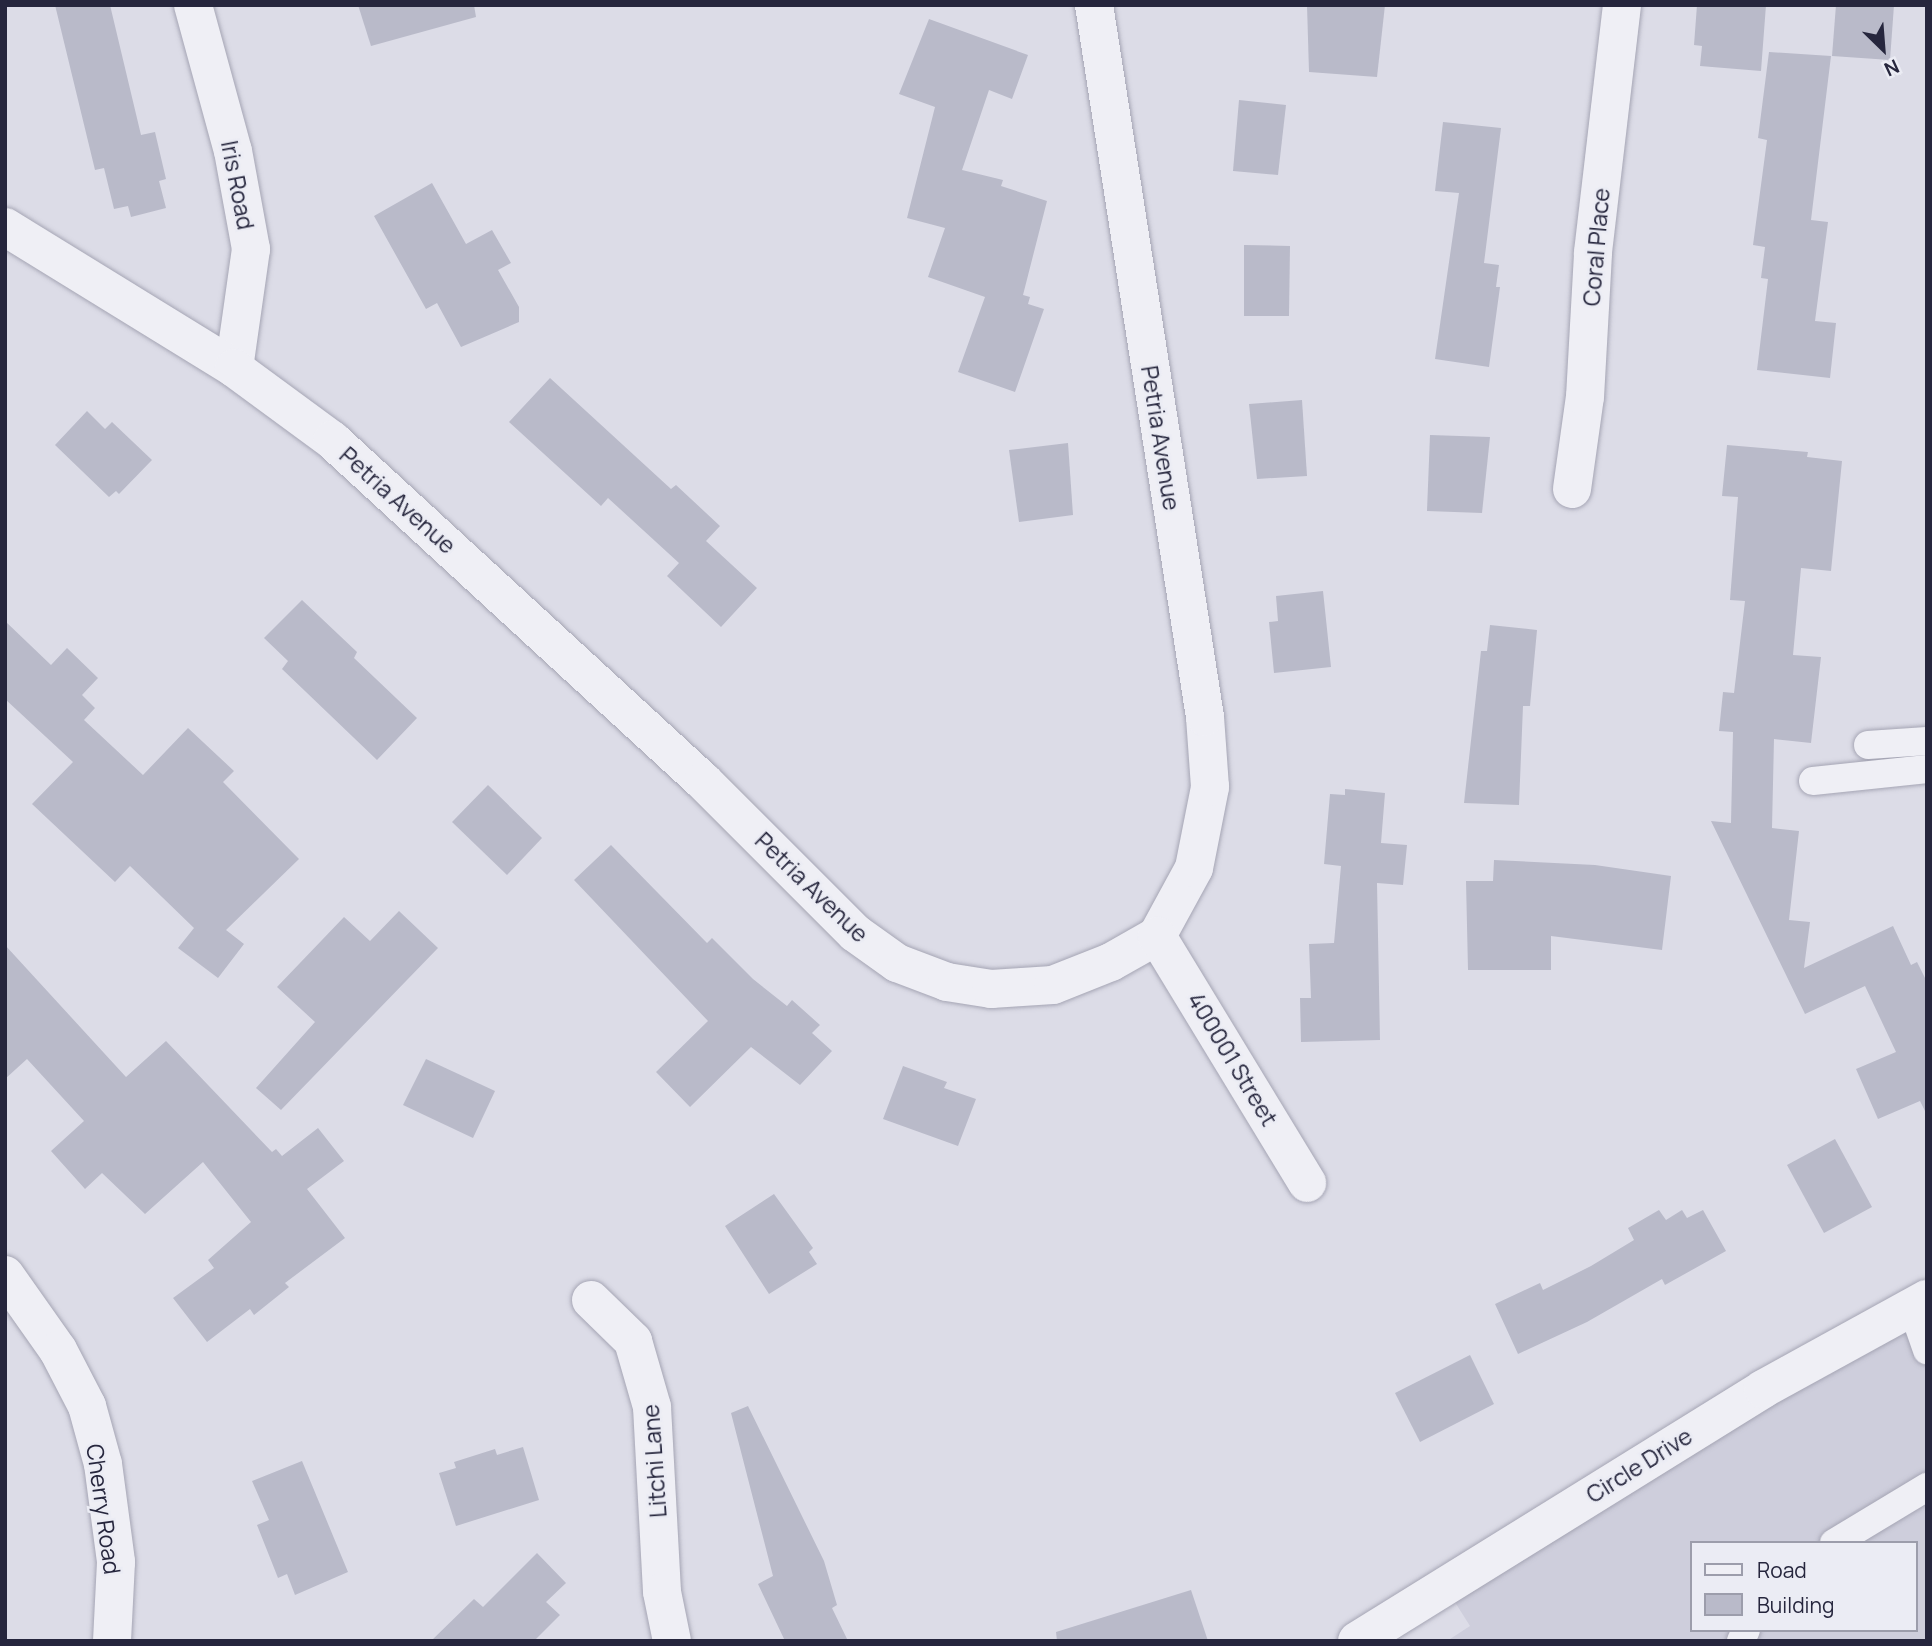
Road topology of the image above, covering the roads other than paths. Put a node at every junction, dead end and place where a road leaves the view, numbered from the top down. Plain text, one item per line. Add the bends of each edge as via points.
1 (193, 5) edge
2 (1094, 5) edge
3 (1622, 5) edge
4 (5, 226) edge
5 (234, 368) junction
6 (1572, 489) dead end
7 (1927, 741) edge
8 (1868, 745) dead end
9 (1927, 769) edge
10 (1813, 781) dead end
11 (1157, 936) junction
12 (1307, 1183) dead end
13 (5, 1275) edge
14 (591, 1300) dead end
15 (1919, 1303) edge
16 (1927, 1350) edge
17 (1927, 1487) edge
18 (1836, 1541) edge
19 (112, 1641) edge
20 (672, 1641) edge
21 (1357, 1641) edge

1 - 5 street, Iris Road via 233,151 251,249
2 - 11 street, Petria Avenue via 1205,717 1210,787 1194,868
3 - 6 street, Coral Place
4 - 5 street, Petria Avenue
5 - 11 street, Petria Avenue via 332,440 425,523 703,781 855,933 897,963 969,986 1053,985 1111,962
7 - 8 lane
9 - 10 lane
11 - 12 street, 400001 Street
13 - 19 street, Cherry Road via 58,1350 86,1406 103,1464 116,1562
14 - 20 street, Litchi Lane via 633,1341 652,1406 662,1592
15 - 16 lane
15 - 21 street, Circle Drive via 1763,1389
17 - 18 lane

